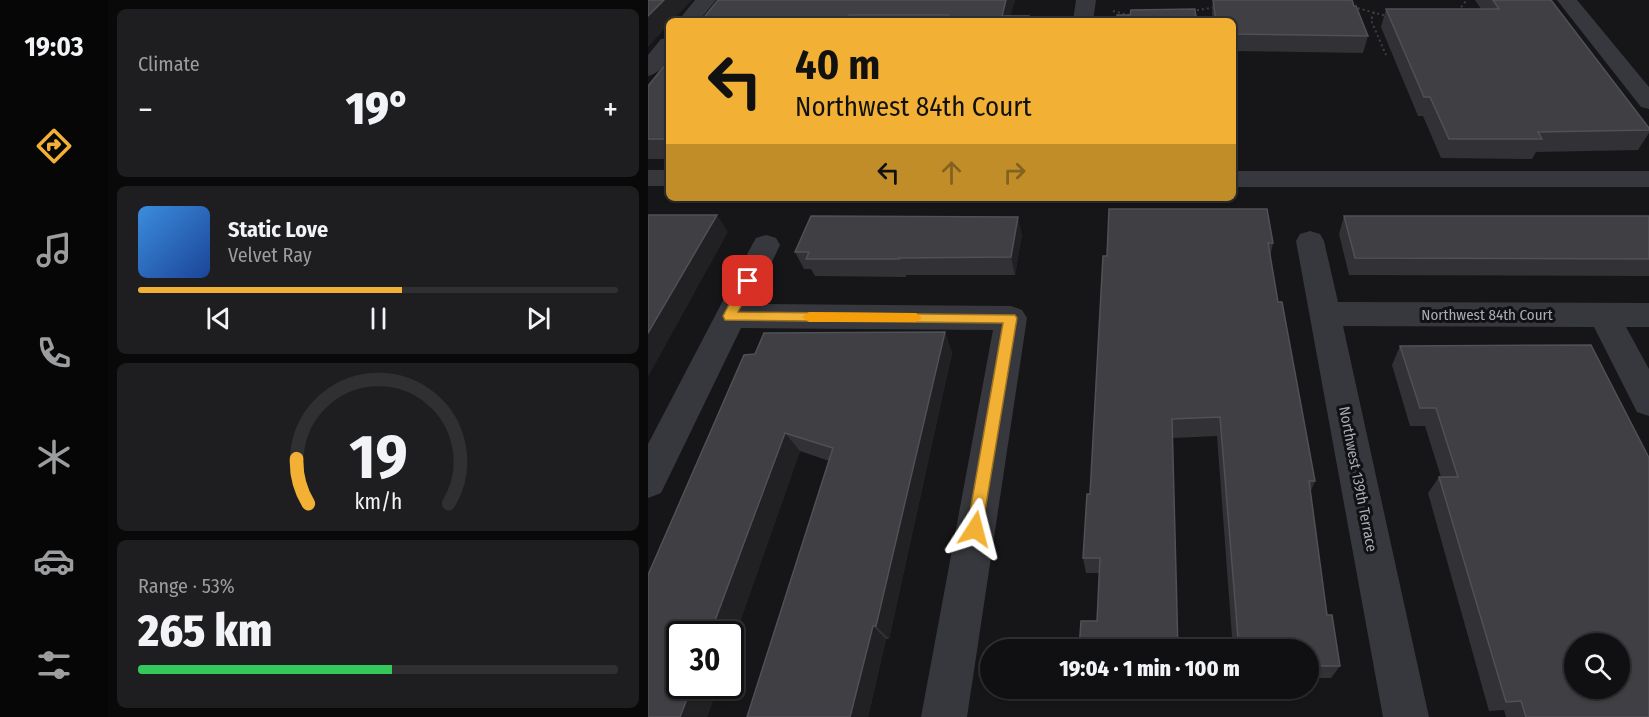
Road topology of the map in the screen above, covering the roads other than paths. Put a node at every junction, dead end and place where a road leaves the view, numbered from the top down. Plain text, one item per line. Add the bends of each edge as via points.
1 (706, 0) edge
2 (1086, 0) edge
3 (1567, 0) edge
4 (691, 18) edge
5 (1083, 18) edge
6 (660, 47) edge
7 (648, 69) edge
8 (1649, 102) edge
9 (648, 178) edge
10 (666, 178) edge
11 (1236, 179) edge
12 (1649, 179) edge
13 (1310, 241) dead end
14 (766, 245) dead end
15 (1325, 314) junction
16 (1604, 315) junction
17 (1649, 315) edge
18 (729, 316) junction
19 (1649, 402) edge
20 (648, 482) edge
21 (944, 717) edge
22 (1406, 717) edge

1 - 4 street
2 - 5 street
3 - 8 street
6 - 7 street
9 - 10 street
11 - 12 street
13 - 15 street, Northwest 139th Terrace
14 - 18 street
15 - 16 street, Northwest 84th Court
15 - 22 street, Northwest 139th Terrace
16 - 17 street, Northwest 84th Court
16 - 19 street
18 - 20 street
18 - 21 street via 1011,318

